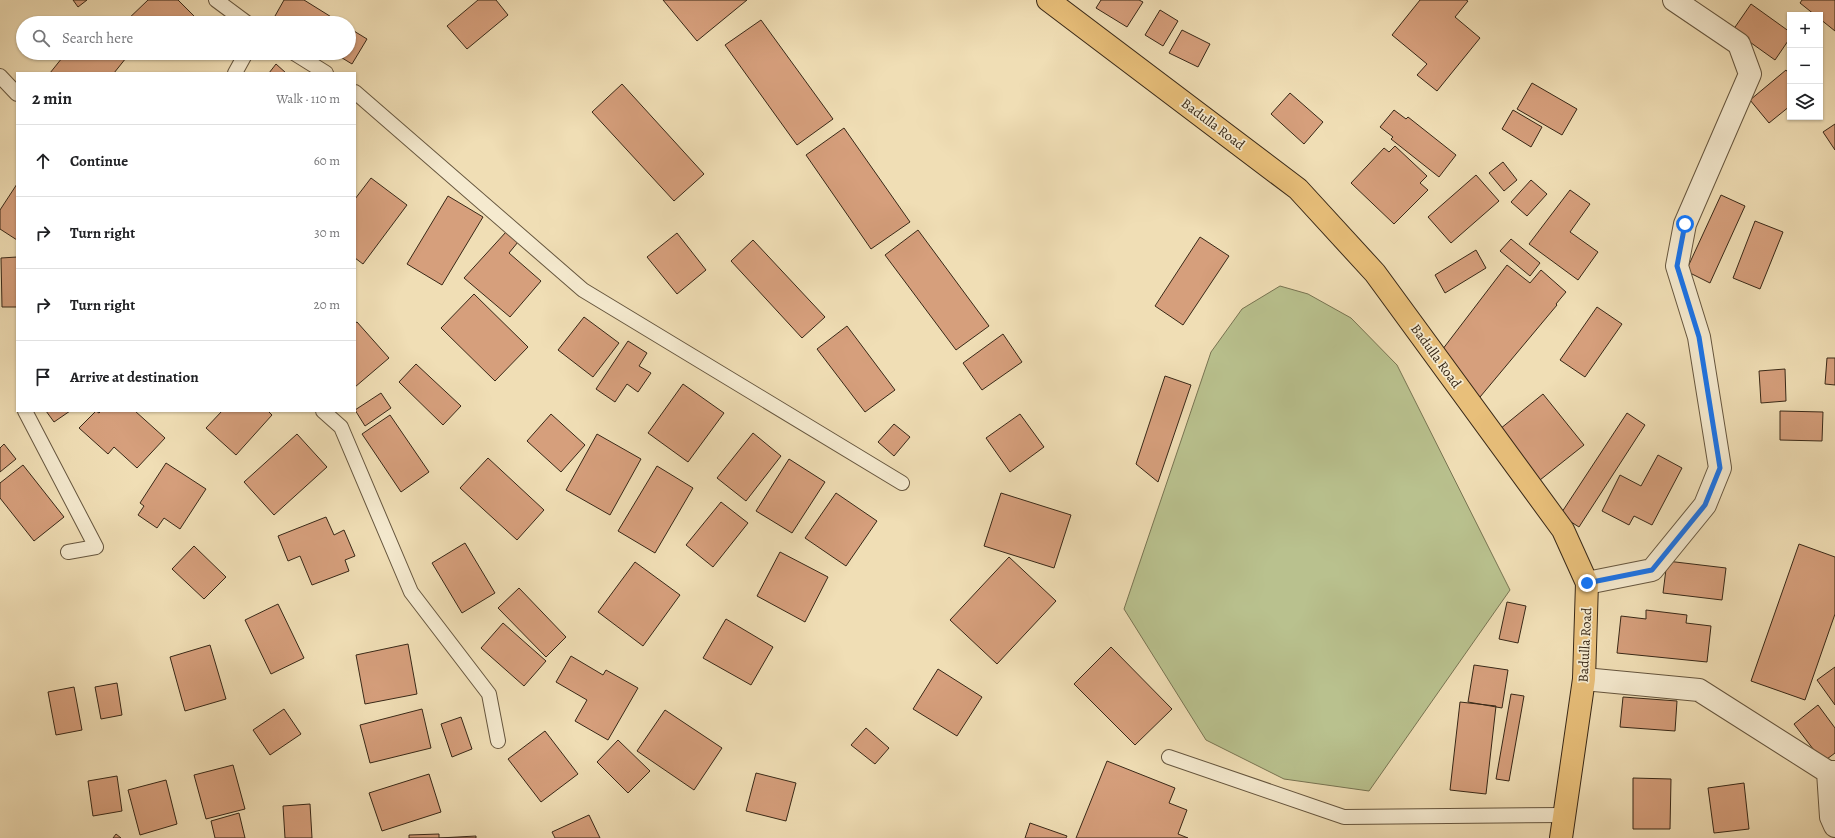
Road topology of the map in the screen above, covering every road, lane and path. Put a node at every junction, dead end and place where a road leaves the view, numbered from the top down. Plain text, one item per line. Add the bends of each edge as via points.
1 (216, 0) edge
2 (1048, 0) edge
3 (1674, 0) edge
4 (238, 16) edge
5 (242, 60) edge
6 (305, 60) edge
7 (236, 72) edge
8 (324, 72) edge
9 (0, 76) edge
10 (16, 93) edge
11 (356, 93) edge
12 (26, 412) edge
13 (324, 412) edge
14 (902, 483) dead end
15 (68, 552) dead end
16 (1587, 583) junction
17 (1584, 679) junction
18 (498, 741) dead end
19 (1169, 757) dead end
20 (1832, 772) edge
21 (1564, 815) junction
22 (1835, 826) edge
23 (1561, 838) edge

1 - 4 lane
2 - 16 highway, Badulla Road via 1298,189 1375,273 1399,305 1563,530
3 - 16 street via 1739,44 1750,74 1685,224 1677,266 1699,337 1720,468 1705,505 1652,570
5 - 7 lane
6 - 8 lane
9 - 10 lane
11 - 14 lane via 583,290
12 - 15 lane via 96,547
13 - 18 lane via 341,427 411,592 489,694
16 - 17 highway, Badulla Road
17 - 20 street via 1699,690
17 - 21 highway, Badulla Road
19 - 21 lane via 1344,817
20 - 22 street via 1831,817
21 - 23 highway, Badulla Road

